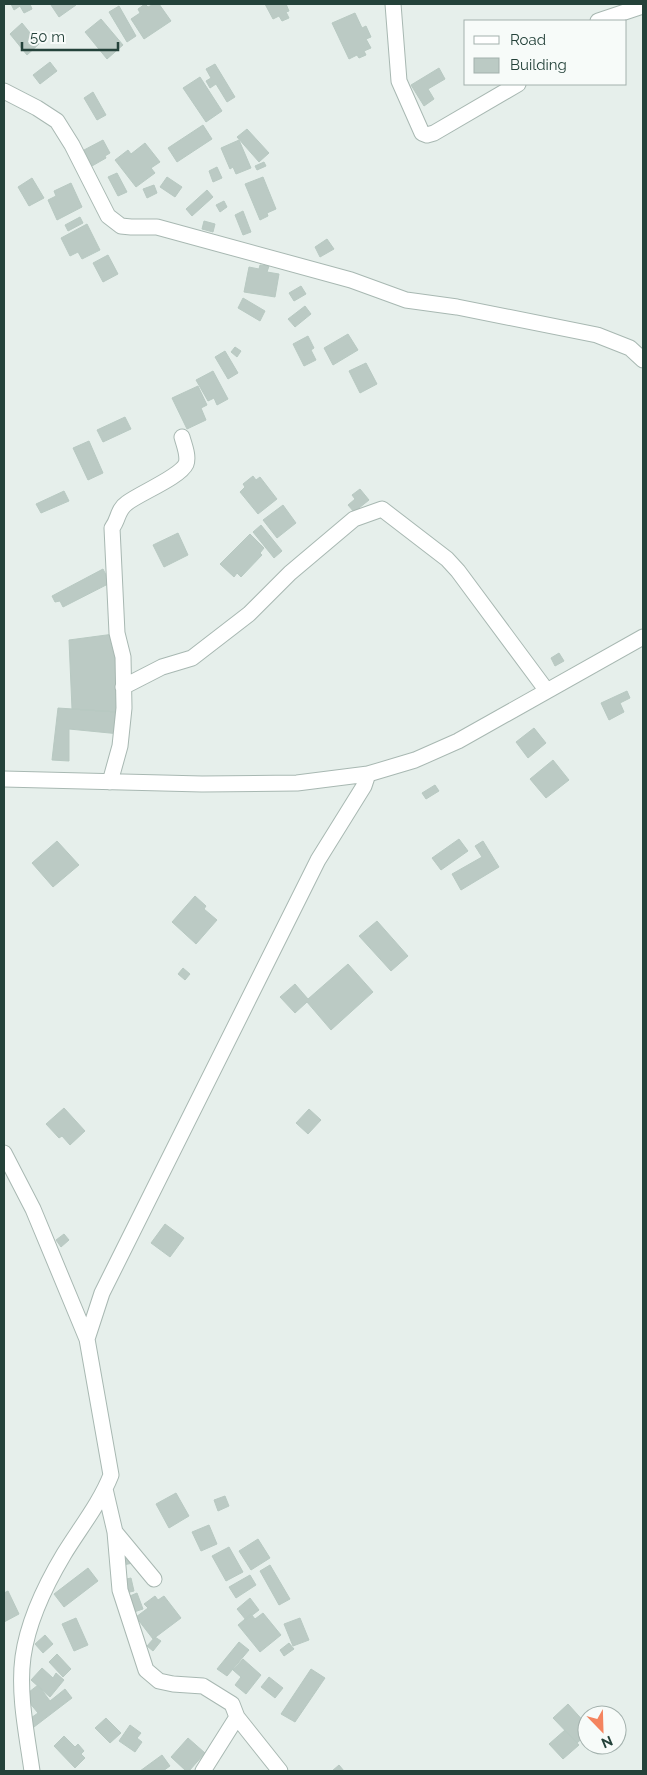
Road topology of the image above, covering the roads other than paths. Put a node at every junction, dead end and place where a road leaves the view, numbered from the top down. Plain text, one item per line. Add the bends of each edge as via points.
1 (393, 4) edge
2 (643, 6) edge
3 (601, 20) edge
4 (516, 85) edge
5 (4, 91) edge
6 (643, 360) edge
7 (182, 437) dead end
8 (643, 637) edge
9 (122, 687) junction
10 (547, 691) junction
11 (368, 774) junction
12 (4, 779) edge
13 (110, 782) junction
14 (4, 1153) edge
15 (87, 1339) junction
16 (105, 1489) junction
17 (115, 1532) junction
18 (154, 1579) dead end
19 (237, 1717) junction
20 (32, 1771) edge
21 (203, 1771) edge
22 (280, 1771) edge

1 - 4 street via 399,81 422,133 434,133
2 - 3 street
5 - 6 street via 57,121 108,216 122,226 157,227 351,280 406,300 597,335 630,348
7 - 9 street via 187,454 180,472 128,502 119,510 112,528 117,633 123,657
8 - 10 street
9 - 10 street via 162,667 192,658 249,614 354,519 382,509 458,571
9 - 13 street via 124,708 120,746
10 - 11 street via 458,741 415,760
11 - 13 street via 297,783
11 - 15 street via 364,786 318,860 102,1293
12 - 13 street
14 - 15 street via 33,1209
15 - 16 street via 111,1475
16 - 17 street
16 - 20 street via 63,1555 40,1600 23,1657 23,1702
17 - 18 street
17 - 19 street via 120,1590 146,1670 159,1681 203,1686 232,1704
19 - 21 street
19 - 22 street

